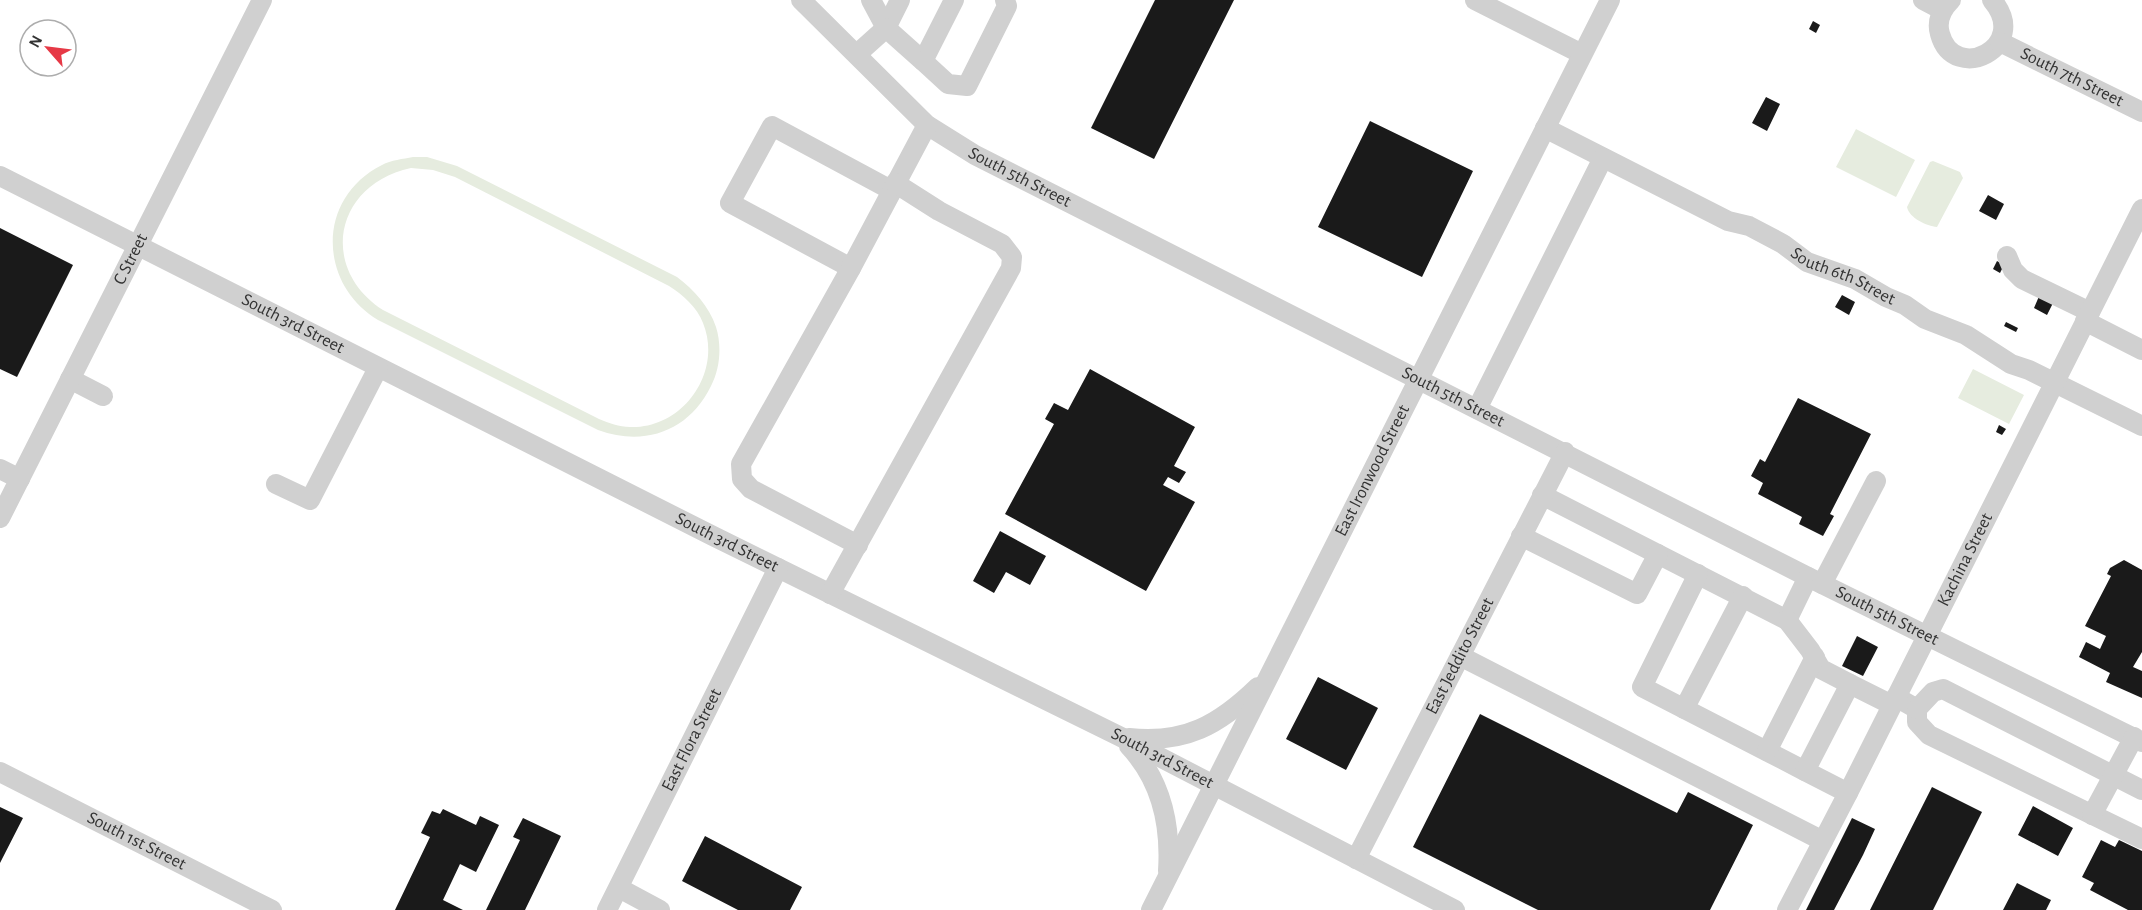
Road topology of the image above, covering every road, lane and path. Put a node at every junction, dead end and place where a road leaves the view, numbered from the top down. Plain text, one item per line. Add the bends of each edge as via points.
1 (262, 0) edge
2 (801, 0) edge
3 (871, 0) edge
4 (900, 0) edge
5 (954, 0) edge
6 (1005, 0) edge
7 (1475, 0) edge
8 (1610, 0) edge
9 (1923, 0) edge
10 (1992, 0) edge
11 (1947, 5) edge
12 (886, 28) junction
13 (2000, 42) junction
14 (857, 54) junction
15 (1582, 54) junction
16 (923, 61) junction
17 (2142, 112) edge
18 (927, 126) junction
19 (1545, 128) junction
20 (1603, 158) junction
21 (0, 176) edge
22 (893, 187) junction
23 (2142, 209) edge
24 (138, 245) junction
25 (2007, 256) dead end
26 (850, 268) junction
27 (2088, 316) junction
28 (2142, 350) edge
29 (378, 368) junction
30 (70, 379) junction
31 (1419, 380) junction
32 (2054, 382) junction
33 (102, 396) dead end
34 (1477, 408) junction
35 (2142, 426) edge
36 (1564, 452) junction
37 (0, 469) edge
38 (20, 479) junction
39 (1876, 481) dead end
40 (276, 484) dead end
41 (1542, 495) junction
42 (0, 518) edge
43 (1521, 536) junction
44 (858, 545) junction
45 (1658, 554) junction
46 (778, 568) junction
47 (1698, 574) junction
48 (1815, 580) junction
49 (830, 594) junction
50 (1743, 596) junction
51 (1787, 620) junction
52 (1927, 636) junction
53 (1461, 656) junction
54 (1815, 657) junction
55 (1269, 677) junction
56 (1850, 684) junction
57 (1894, 701) junction
58 (1684, 709) junction
59 (1917, 709) junction
60 (1121, 737) junction
61 (2138, 740) edge
62 (1767, 751) junction
63 (1805, 771) junction
64 (0, 772) edge
65 (2114, 776) junction
66 (1214, 786) junction
67 (2142, 790) edge
68 (1848, 793) junction
69 (2092, 815) junction
70 (2142, 839) edge
71 (1822, 841) junction
72 (1356, 859) junction
73 (1167, 878) junction
74 (619, 888) junction
75 (272, 910) edge
76 (607, 910) edge
77 (660, 910) edge
78 (1151, 910) edge
79 (1455, 910) edge
80 (1786, 910) edge

1 - 24 street, C Street
2 - 14 street, South 5th Street
3 - 12 street
4 - 12 street
5 - 16 street
6 - 16 street via 1007,6 967,86 948,84
7 - 15 street
8 - 15 street, East Ironwood Street
9 - 11 street, South 7th Street
10 - 13 street, South 7th Street via 2003,20
11 - 13 street, South 7th Street via 1938,30 1955,55 1975,58 1994,50
12 - 14 street
12 - 16 street
13 - 17 street, South 7th Street
14 - 18 street, South 5th Street
15 - 19 street, East Ironwood Street
18 - 22 street
18 - 31 street, South 5th Street via 975,155
19 - 20 street, South 6th Street
19 - 31 street, East Ironwood Street
20 - 32 street, South 6th Street via 1728,221 1749,226 1808,262 1855,279 1925,319 1966,335 2011,364
20 - 34 street
21 - 24 street, South 3rd Street
22 - 26 street
22 - 26 street via 772,126 730,203
22 - 44 street via 1002,244 1012,257 1011,268
23 - 27 street, Kachina Street
24 - 29 street, South 3rd Street
24 - 30 street, C Street
25 - 27 street via 2022,279
26 - 44 street via 741,464 742,479 751,489
27 - 28 street
27 - 32 street, Kachina Street
29 - 40 street via 310,500
29 - 46 street, South 3rd Street
30 - 33 street
30 - 38 street, C Street
31 - 34 street, South 5th Street
31 - 55 street, East Ironwood Street
32 - 35 street, South 6th Street
32 - 52 street, Kachina Street
34 - 36 street, South 5th Street
36 - 41 street, East Jeddito Street
36 - 48 street, South 5th Street
37 - 38 street
38 - 42 street, C Street
39 - 48 street
41 - 43 street, East Jeddito Street
41 - 45 street
43 - 45 street via 1637,594
43 - 53 street, East Jeddito Street
44 - 49 street
45 - 47 street
46 - 49 street, South 3rd Street
46 - 74 street, East Flora Street
47 - 50 street
47 - 58 street via 1641,687
48 - 51 street
48 - 52 street, South 5th Street
49 - 60 street, South 3rd Street
50 - 51 street
50 - 58 street
51 - 54 street
52 - 57 street, Kachina Street
52 - 61 street, South 5th Street
53 - 71 street
53 - 72 street, East Jeddito Street
54 - 56 street via 1821,669
54 - 62 street
55 - 60 street via 1207,728 1159,739
55 - 66 street, East Ironwood Street
56 - 57 street
56 - 63 street
57 - 59 street
57 - 68 street, Kachina Street
58 - 62 street
59 - 65 street via 1933,692 1943,689
59 - 69 street via 1917,722 1929,735
60 - 66 street, South 3rd Street
60 - 73 street via 1141,758 1158,791 1167,828
61 - 65 street
62 - 63 street
63 - 68 street
64 - 75 street, South 1st Street
65 - 67 street
65 - 69 street
66 - 72 street, South 3rd Street
66 - 73 street, East Ironwood Street
68 - 71 street, Kachina Street
69 - 70 street
71 - 80 street, Kachina Street
72 - 79 street, South 3rd Street
73 - 78 street, East Ironwood Street
74 - 76 street, East Flora Street
74 - 77 street

